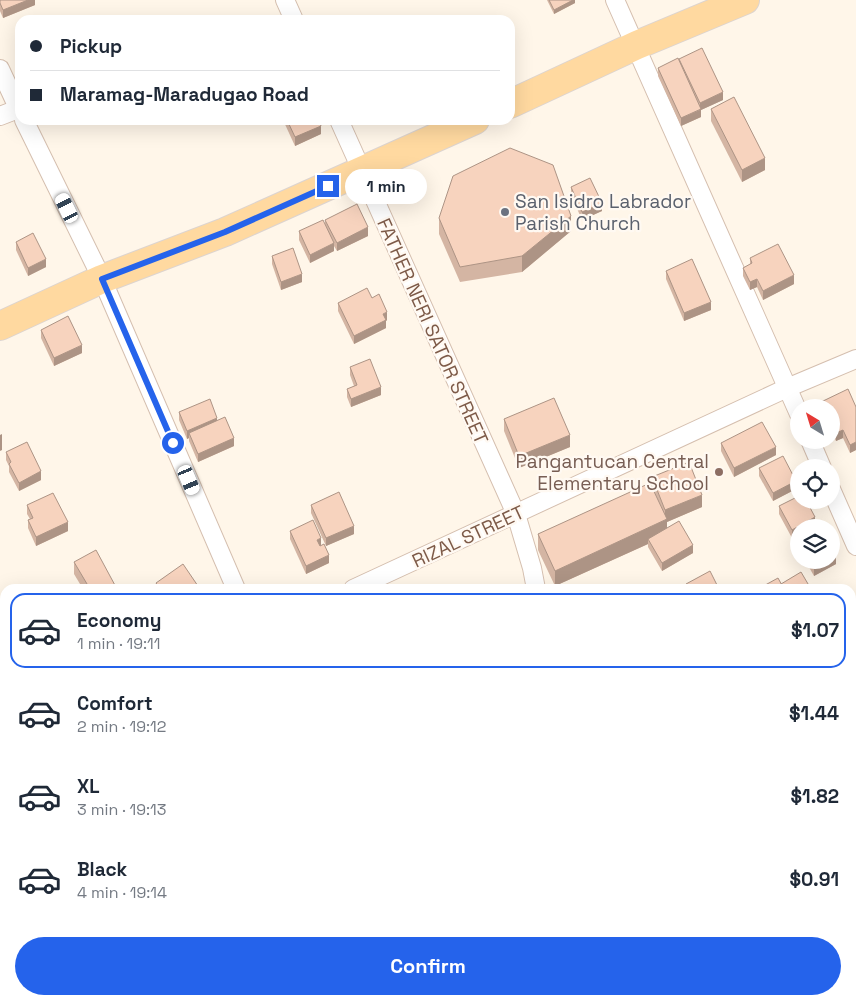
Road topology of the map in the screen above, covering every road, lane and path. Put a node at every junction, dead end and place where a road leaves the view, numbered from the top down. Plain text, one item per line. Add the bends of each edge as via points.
1 (285, 0) edge
2 (615, 0) edge
3 (745, 0) edge
4 (292, 15) edge
5 (636, 45) junction
6 (0, 69) edge
7 (15, 101) edge
8 (515, 102) edge
9 (15, 115) edge
10 (0, 116) edge
11 (26, 125) edge
12 (341, 125) edge
13 (464, 125) edge
14 (362, 171) junction
15 (102, 279) junction
16 (0, 326) edge
17 (856, 358) edge
18 (787, 388) junction
19 (792, 399) edge
20 (840, 509) edge
21 (516, 514) junction
22 (856, 546) edge
23 (234, 584) edge
24 (364, 584) edge
25 (535, 584) edge

1 - 4 street
2 - 5 street
3 - 5 main road
5 - 8 main road
5 - 18 street
6 - 7 street
9 - 10 street
11 - 15 street
12 - 14 street, FATHER NERI SATOR STREET
13 - 14 main road
14 - 15 main road via 225,232
14 - 21 street, FATHER NERI SATOR STREET
15 - 16 main road
15 - 23 street
17 - 18 street, RIZAL STREET
18 - 19 street
18 - 21 street, RIZAL STREET
20 - 22 street
21 - 24 street, RIZAL STREET
21 - 25 street, FATHER NERI SATOR STREET

